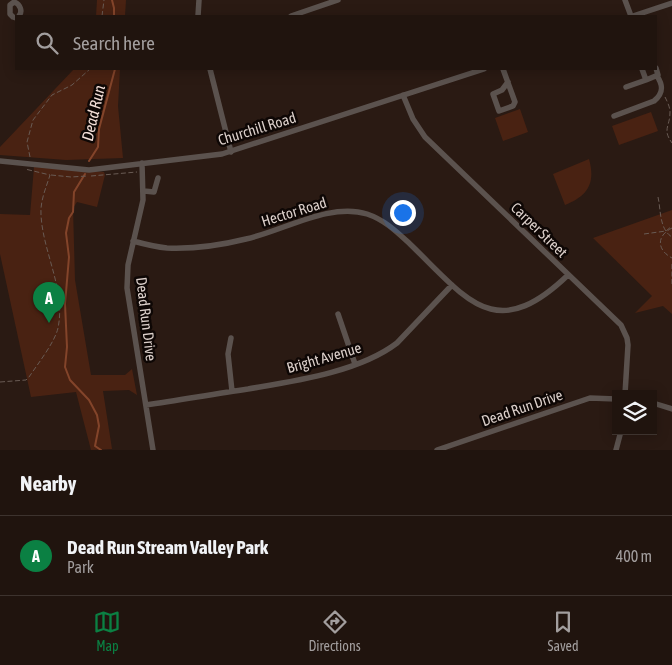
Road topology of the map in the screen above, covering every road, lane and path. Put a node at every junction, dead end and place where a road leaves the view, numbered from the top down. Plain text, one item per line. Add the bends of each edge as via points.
1 (104, 0) edge
2 (199, 0) edge
3 (338, 0) edge
4 (625, 0) edge
5 (8, 2) edge
6 (672, 4) edge
7 (20, 15) edge
8 (102, 15) edge
9 (198, 15) edge
10 (294, 15) edge
11 (634, 15) edge
12 (638, 15) edge
13 (15, 16) edge
14 (89, 70) edge
15 (210, 70) edge
16 (481, 70) edge
17 (503, 70) edge
18 (642, 70) edge
19 (656, 70) edge
20 (656, 76) junction
21 (646, 80) junction
22 (508, 82) junction
23 (626, 87) dead end
24 (661, 92) junction
25 (403, 95) junction
26 (614, 116) dead end
27 (672, 143) edge
28 (230, 152) junction
29 (0, 161) edge
30 (142, 163) junction
31 (26, 164) junction
32 (142, 172) junction
33 (50, 175) junction
34 (158, 178) dead end
35 (144, 191) junction
36 (658, 197) dead end
37 (672, 227) edge
38 (666, 231) junction
39 (644, 234) dead end
40 (672, 237) edge
41 (134, 241) junction
42 (672, 258) edge
43 (672, 264) edge
44 (568, 275) junction
45 (672, 284) edge
46 (452, 285) junction
47 (338, 314) dead end
48 (231, 338) dead end
49 (355, 364) junction
50 (0, 382) edge
51 (625, 390) edge
52 (232, 391) junction
53 (612, 399) edge
54 (657, 404) edge
55 (146, 405) junction
56 (672, 409) edge
57 (620, 435) edge
58 (153, 450) edge
59 (437, 450) edge
60 (616, 450) edge

1 - 8 path
2 - 9 street
3 - 10 street
4 - 11 street
5 - 7 street via 19,4
5 - 13 street via 10,14
6 - 12 street
14 - 31 path via 72,85 52,95 33,120
15 - 28 street
16 - 25 street, Churchill Road
17 - 22 street
18 - 21 street
19 - 20 street
20 - 21 street
20 - 24 street via 661,83
21 - 23 street
22 - 22 street via 515,102 499,111 493,94
24 - 26 street via 654,101
24 - 27 path via 670,112 666,136
25 - 28 street, Churchill Road
25 - 44 street, Carper Street via 424,138
28 - 30 street, Churchill Road
29 - 31 street, Churchill Road
30 - 31 street, Churchill Road via 89,170
30 - 32 street, Dead Run Drive
31 - 33 path via 25,171
32 - 33 path via 71,178
32 - 35 street, Dead Run Drive
33 - 50 path via 41,216 59,300 58,328 26,380
34 - 35 street via 154,192
35 - 41 street, Dead Run Drive
36 - 38 path via 661,221
37 - 38 path
38 - 39 path
38 - 40 path
38 - 42 path via 662,235 661,248
41 - 46 street, Hector Road via 166,248 227,243 264,235 333,212 355,212 375,217 394,228
41 - 55 street, Dead Run Drive via 127,288
43 - 45 path
44 - 46 street, Hector Road via 540,299 507,310 480,306 465,298
44 - 51 street, Carper Street via 625,331 628,345
46 - 49 street, Bright Avenue via 397,343 379,355
47 - 49 street
48 - 52 street via 228,354
49 - 52 street, Bright Avenue via 315,377
52 - 55 street, Bright Avenue
53 - 59 street, Dead Run Drive via 590,398
54 - 56 street
55 - 58 street, Dead Run Drive
57 - 60 street

